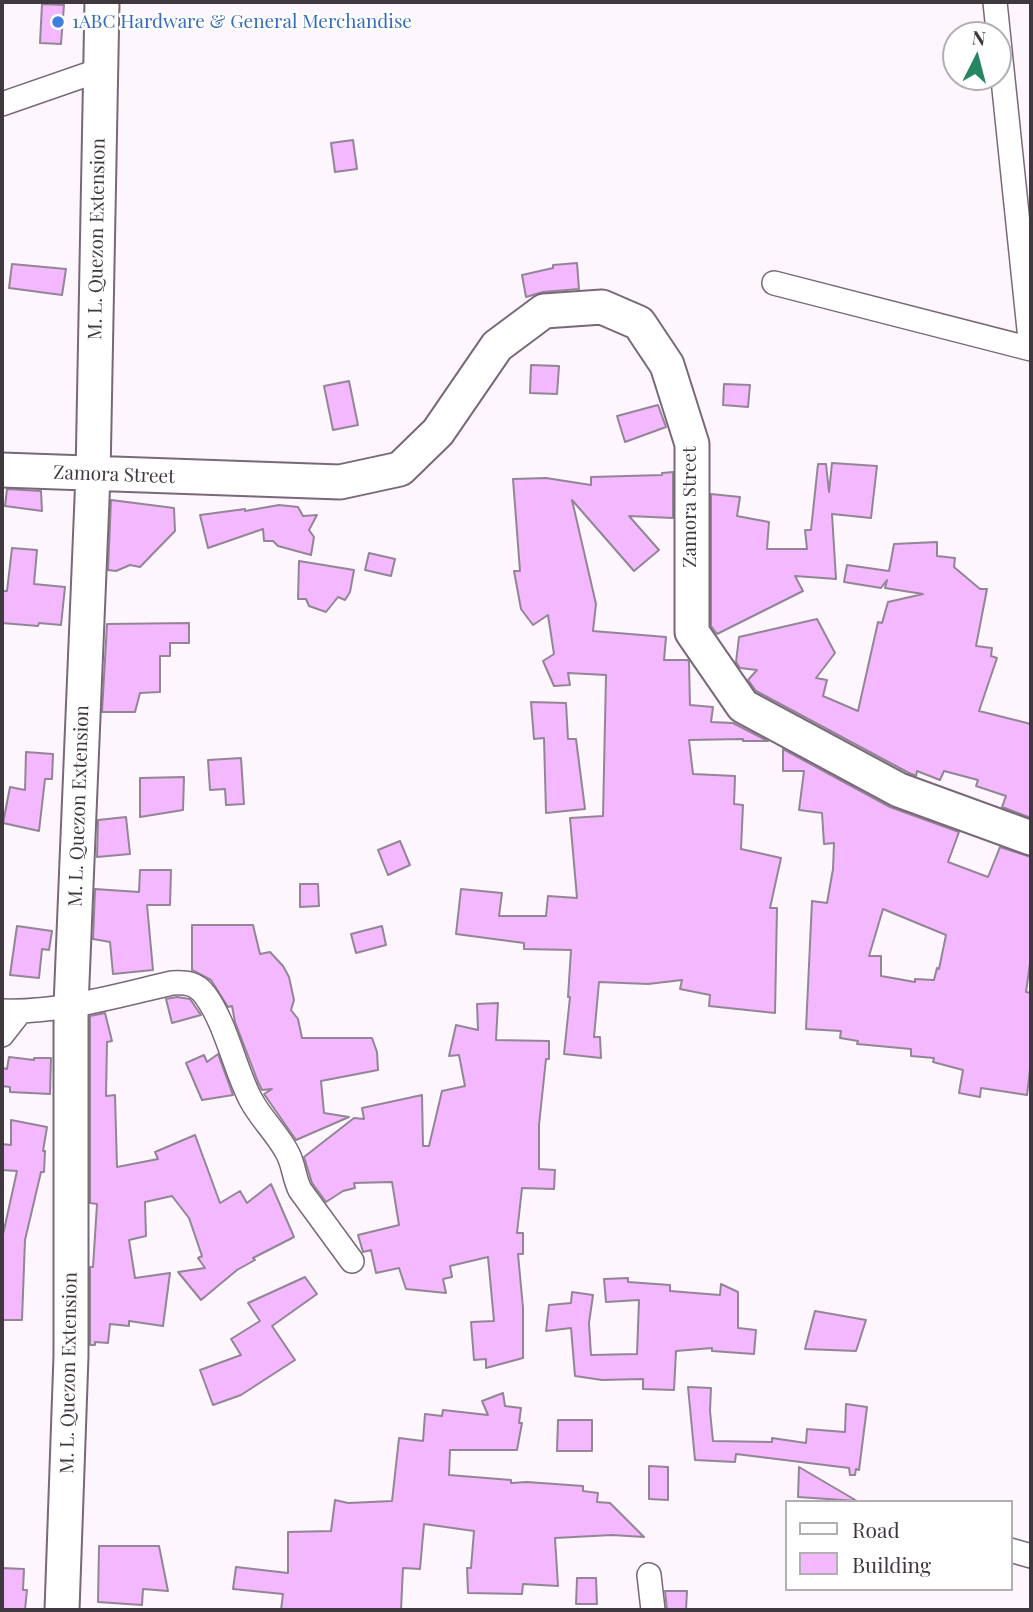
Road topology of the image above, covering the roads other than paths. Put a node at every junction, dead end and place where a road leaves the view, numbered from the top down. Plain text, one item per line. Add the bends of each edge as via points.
1 (102, 2) edge
2 (995, 2) edge
3 (100, 70) junction
4 (2, 104) edge
5 (774, 283) dead end
6 (1031, 349) edge
7 (2, 471) edge
8 (93, 475) junction
9 (1031, 838) edge
10 (71, 1006) junction
11 (11, 1012) edge
12 (2, 1035) edge
13 (352, 1261) dead end
14 (1012, 1551) edge
15 (1031, 1556) edge
16 (649, 1575) dead end
17 (62, 1610) edge
18 (653, 1610) edge

1 - 3 street, M. L. Quezon Extension
2 - 6 street
3 - 4 street
3 - 8 street, M. L. Quezon Extension
5 - 6 street
7 - 8 street, Zamora Street
8 - 9 street, Zamora Street via 340,482 400,469 438,432 497,346 544,312 602,307 639,323 667,365 692,444 692,632 743,706 899,790
8 - 10 street, M. L. Quezon Extension
10 - 11 street
10 - 13 street via 172,983 187,982 205,994 252,1101 288,1154 300,1190
10 - 17 street, M. L. Quezon Extension via 71,1356
11 - 12 street
14 - 15 street
16 - 18 street

